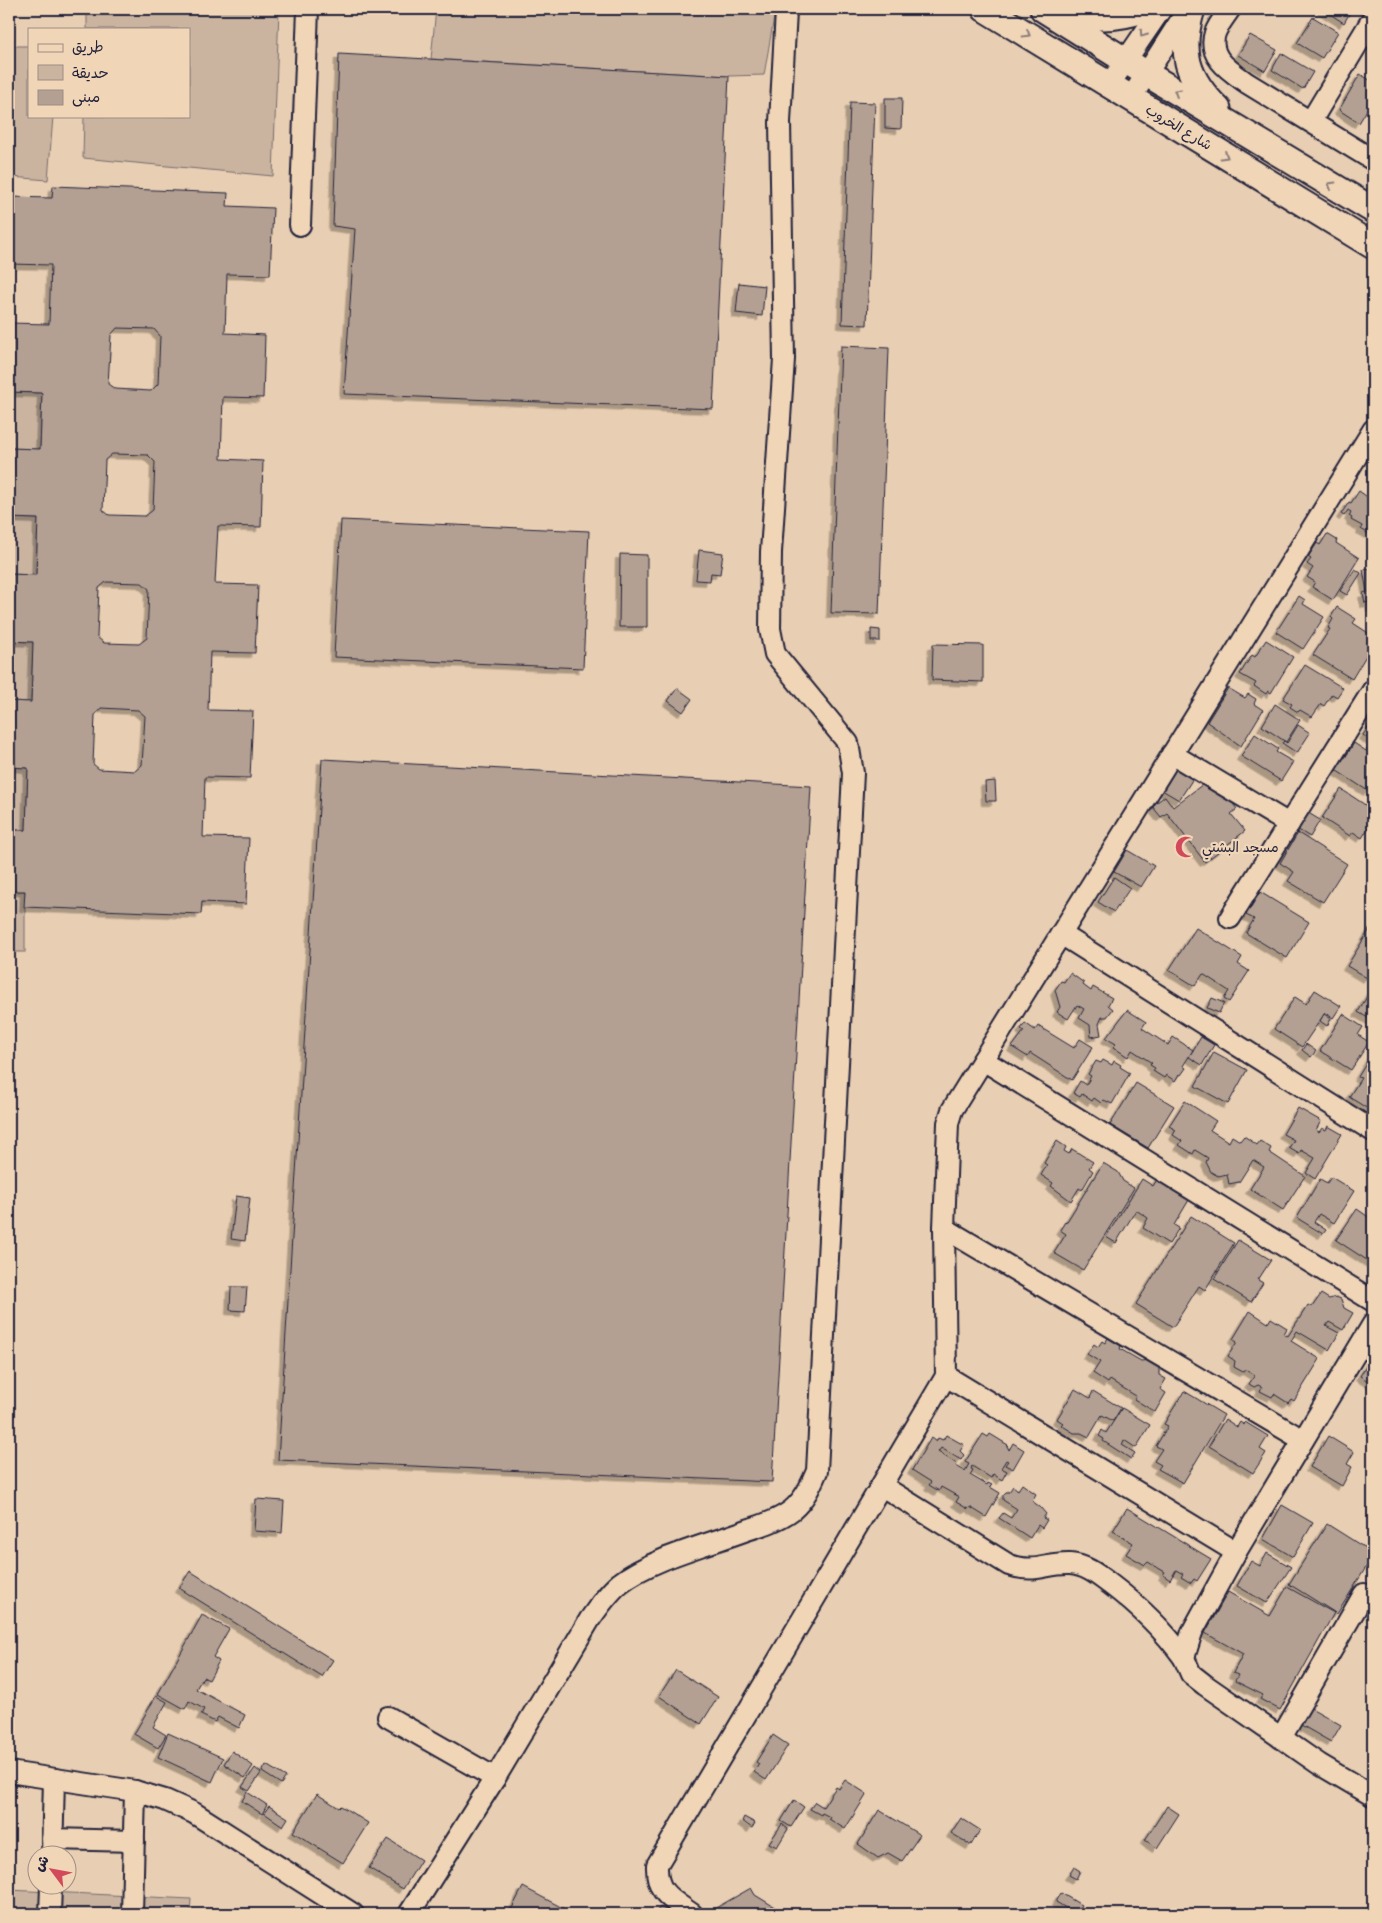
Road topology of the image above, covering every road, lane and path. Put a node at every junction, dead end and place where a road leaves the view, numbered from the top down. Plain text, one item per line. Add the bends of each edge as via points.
1 (308, 9) edge
2 (786, 9) edge
3 (985, 9) edge
4 (1043, 9) edge
5 (1050, 9) edge
6 (1145, 9) edge
7 (1161, 9) edge
8 (1188, 9) edge
9 (1192, 9) edge
10 (1230, 9) edge
11 (1373, 18) edge
12 (1126, 59) junction
13 (1147, 74) junction
14 (1109, 85) junction
15 (1131, 98) junction
16 (1311, 121) junction
17 (1242, 131) junction
18 (1373, 160) edge
19 (1373, 210) edge
20 (300, 225) dead end
21 (1373, 246) edge
22 (1373, 430) edge
23 (1373, 690) edge
24 (1172, 754) junction
25 (1289, 824) junction
26 (1230, 918) dead end
27 (1061, 934) junction
28 (983, 1060) junction
29 (1373, 1131) edge
30 (944, 1228) junction
31 (1373, 1301) edge
32 (1373, 1324) edge
33 (946, 1376) junction
34 (1303, 1440) junction
35 (882, 1486) junction
36 (1236, 1552) junction
37 (1364, 1594) dead end
38 (1184, 1658) junction
39 (388, 1717) dead end
40 (1281, 1738) junction
41 (9, 1772) edge
42 (496, 1778) junction
43 (54, 1779) junction
44 (135, 1791) junction
45 (1373, 1796) edge
46 (134, 1841) junction
47 (52, 1846) edge
48 (66, 1846) edge
49 (51, 1896) edge
50 (50, 1914) edge
51 (132, 1914) edge
52 (353, 1914) edge
53 (409, 1914) edge
54 (692, 1914) edge

1 - 20 street
2 - 42 street via 780,122 784,359 771,552 770,629 775,654 848,743 853,773 817,1471 808,1492 793,1509 773,1521 638,1571 603,1600
3 -> 14 main road, شارع الخروب
4 - 12 main road, شارع الخروب
5 - 6 main road via 1109,18
7 -> 12 street
8 - 13 street
9 - 17 main road via 1185,44 1188,67 1213,104
10 - 16 street via 1215,32 1215,50 1219,60 1230,72
11 - 16 street
12 - 13 main road, شارع الخروب
12 - 14 street
13 - 15 street
17 -> 13 main road, شارع الخروب
14 - 15 main road, شارع الخروب
15 -> 21 main road, شارع الخروب
16 - 18 street
19 -> 17 main road, شارع الخروب
22 - 24 street
23 - 25 street
24 - 25 street
24 - 27 street
25 - 26 street
27 - 28 street
27 - 29 street
28 - 30 street via 952,1110 948,1123
28 - 31 street
30 - 33 street
30 - 34 street
32 - 34 street
33 - 35 street
33 - 36 street
34 - 36 street
35 - 38 street via 1009,1565 1031,1570 1069,1564 1090,1570 1154,1620
35 - 54 street via 657,1864 657,1878 662,1891
36 - 38 street via 1192,1632
37 - 40 street
38 - 40 street via 1191,1674
39 - 42 street
40 - 45 street
41 - 43 street
42 - 53 street
43 - 44 street
43 - 47 street
44 - 46 street
44 - 52 street via 194,1813
46 - 48 street
46 - 51 street
49 - 50 street

